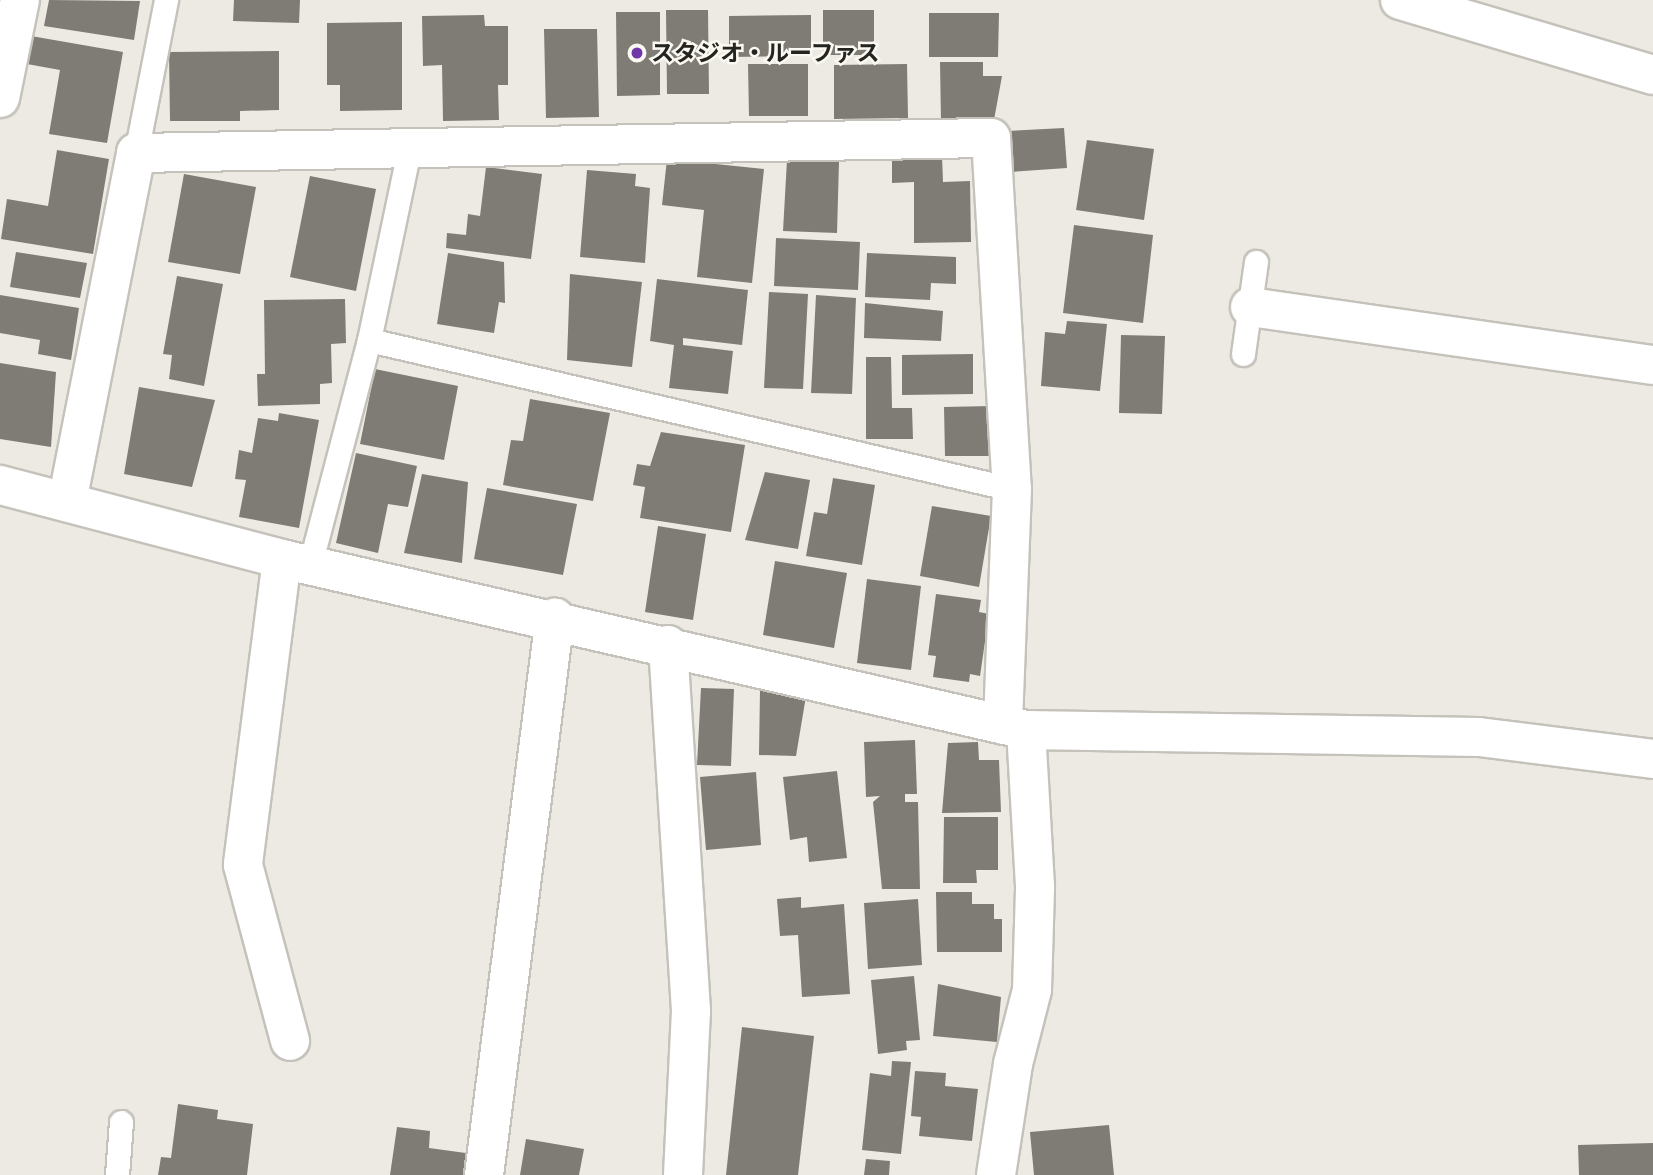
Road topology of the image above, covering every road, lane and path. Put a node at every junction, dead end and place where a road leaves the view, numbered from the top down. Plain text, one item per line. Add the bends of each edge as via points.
1 (20, 0) edge
2 (166, 0) edge
3 (1399, 0) edge
4 (1462, 8) edge
5 (1653, 75) edge
6 (0, 98) edge
7 (410, 145) junction
8 (135, 153) junction
9 (1256, 262) dead end
10 (1250, 307) junction
11 (369, 340) junction
12 (1243, 354) dead end
13 (1653, 365) edge
14 (0, 486) edge
15 (1012, 489) junction
16 (67, 502) junction
17 (296, 560) junction
18 (555, 617) junction
19 (668, 645) junction
20 (1015, 727) junction
21 (1653, 759) edge
22 (290, 1041) dead end
23 (121, 1122) dead end
24 (117, 1175) edge
25 (484, 1175) edge
26 (683, 1175) edge
27 (996, 1175) edge

1 - 6 street
2 - 8 lane
3 - 4 street
4 - 5 street
7 - 8 street
7 - 11 lane
7 - 15 street via 991,138
8 - 16 street
9 - 10 lane
10 - 12 lane
10 - 13 street
11 - 15 lane
11 - 17 lane
14 - 16 street
15 - 20 street
16 - 17 street
17 - 18 street
17 - 22 street via 243,866
18 - 19 street
18 - 25 street
19 - 20 street
19 - 26 street via 691,1012
20 - 21 street via 1479,737
20 - 27 street via 1035,886 1032,990 1013,1064
23 - 24 lane

